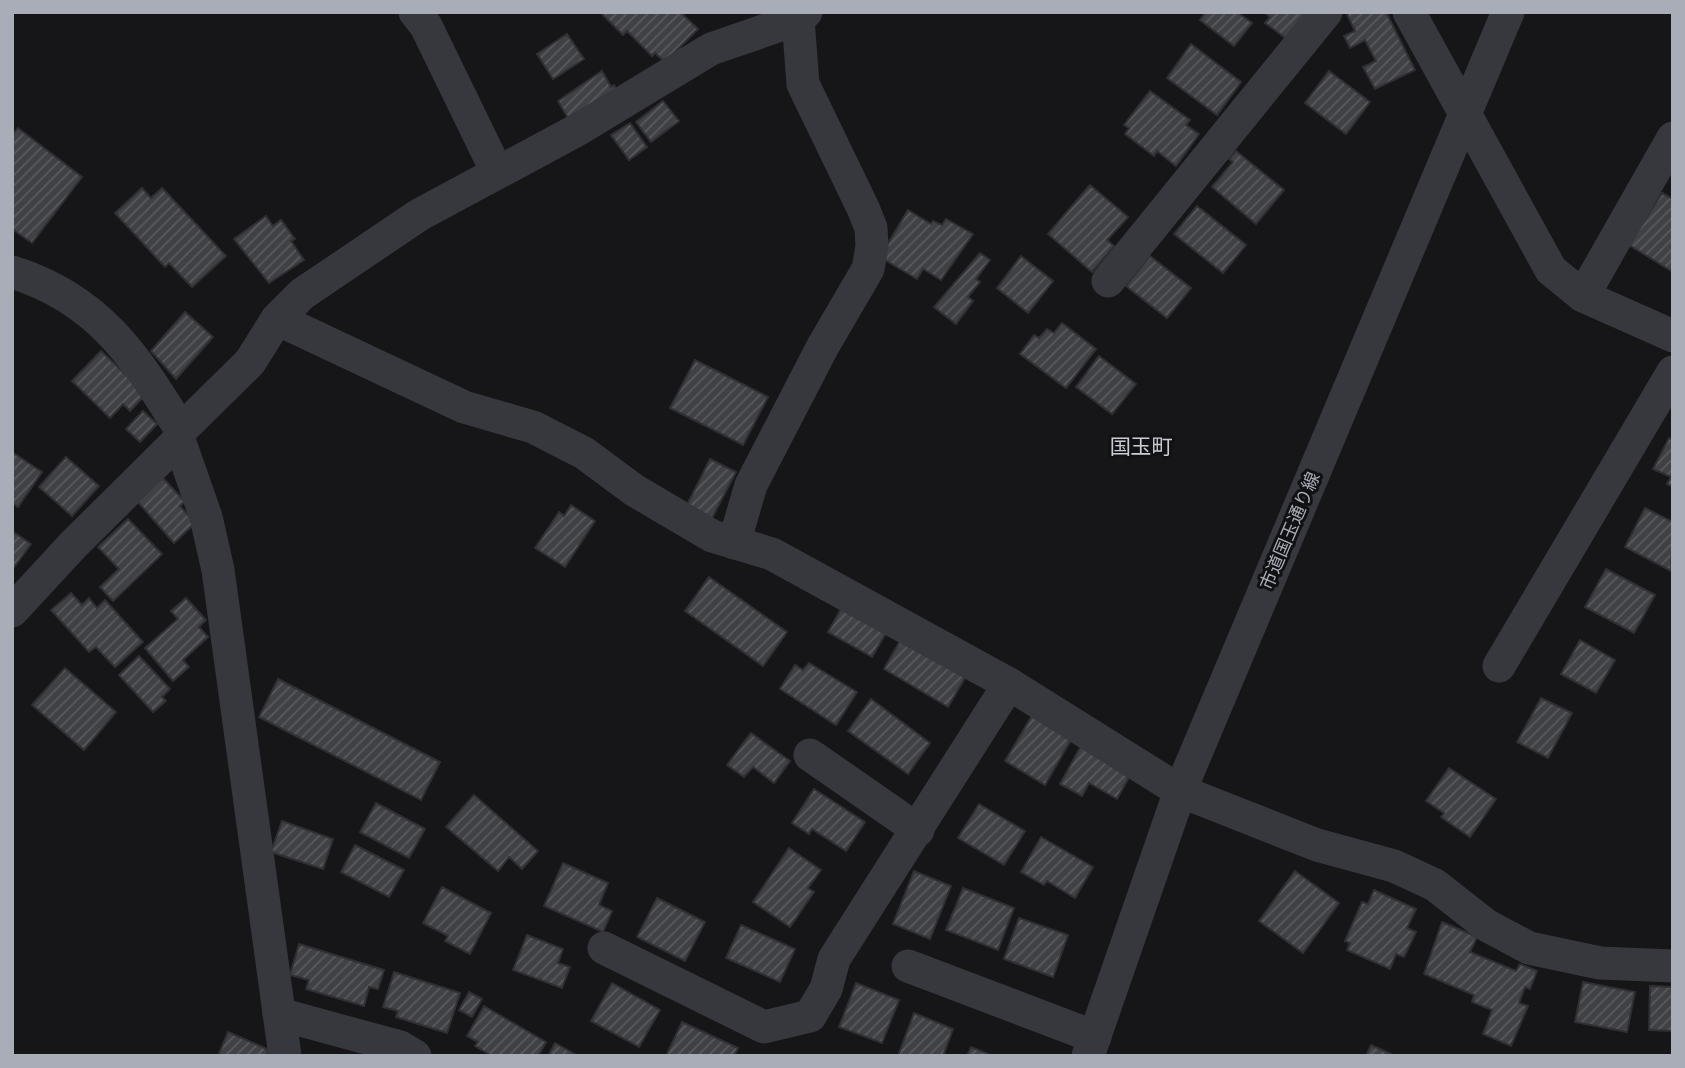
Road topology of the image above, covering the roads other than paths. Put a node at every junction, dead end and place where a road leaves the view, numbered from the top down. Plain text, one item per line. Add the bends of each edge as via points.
1 (415, 12) edge
2 (1325, 12) edge
3 (1409, 12) edge
4 (1508, 12) edge
5 (802, 16) edge
6 (1465, 115) junction
7 (1673, 138) edge
8 (497, 172) junction
9 (12, 272) edge
10 (1108, 281) dead end
11 (1583, 296) junction
12 (277, 319) junction
13 (1673, 336) edge
14 (1673, 372) edge
15 (180, 435) junction
16 (734, 543) junction
17 (12, 611) edge
18 (1499, 666) dead end
19 (1009, 684) junction
20 (810, 755) dead end
21 (1180, 791) junction
22 (918, 830) junction
23 (604, 948) dead end
24 (908, 966) dead end
25 (1673, 966) edge
26 (278, 1014) junction
27 (1092, 1047) edge
28 (285, 1056) edge
29 (415, 1056) edge

1 - 8 street
2 - 10 street
3 - 6 street
4 - 6 street, 市道国玉通り線
5 - 8 street via 711,49 579,129
5 - 16 street via 803,84 863,208 872,246 868,269 751,485
6 - 11 street via 1551,270
6 - 21 street, 市道国玉通り線
7 - 11 street
8 - 12 street via 419,215 302,294
9 - 15 street via 47,283 89,310 139,362
11 - 13 street
12 - 15 street via 250,362
12 - 16 street via 464,407 533,427 583,453 634,490 712,536
14 - 18 street
15 - 17 street
15 - 26 street via 218,570
16 - 19 street via 772,554
19 - 21 street
19 - 22 street
20 - 22 street
21 - 25 street via 1317,845 1394,866 1435,885 1486,925 1529,948 1600,962
21 - 27 street, 市道国玉通り線
22 - 23 street via 834,959 826,989 810,1016 764,1027
24 - 27 street
26 - 28 street
26 - 29 street via 400,1047

